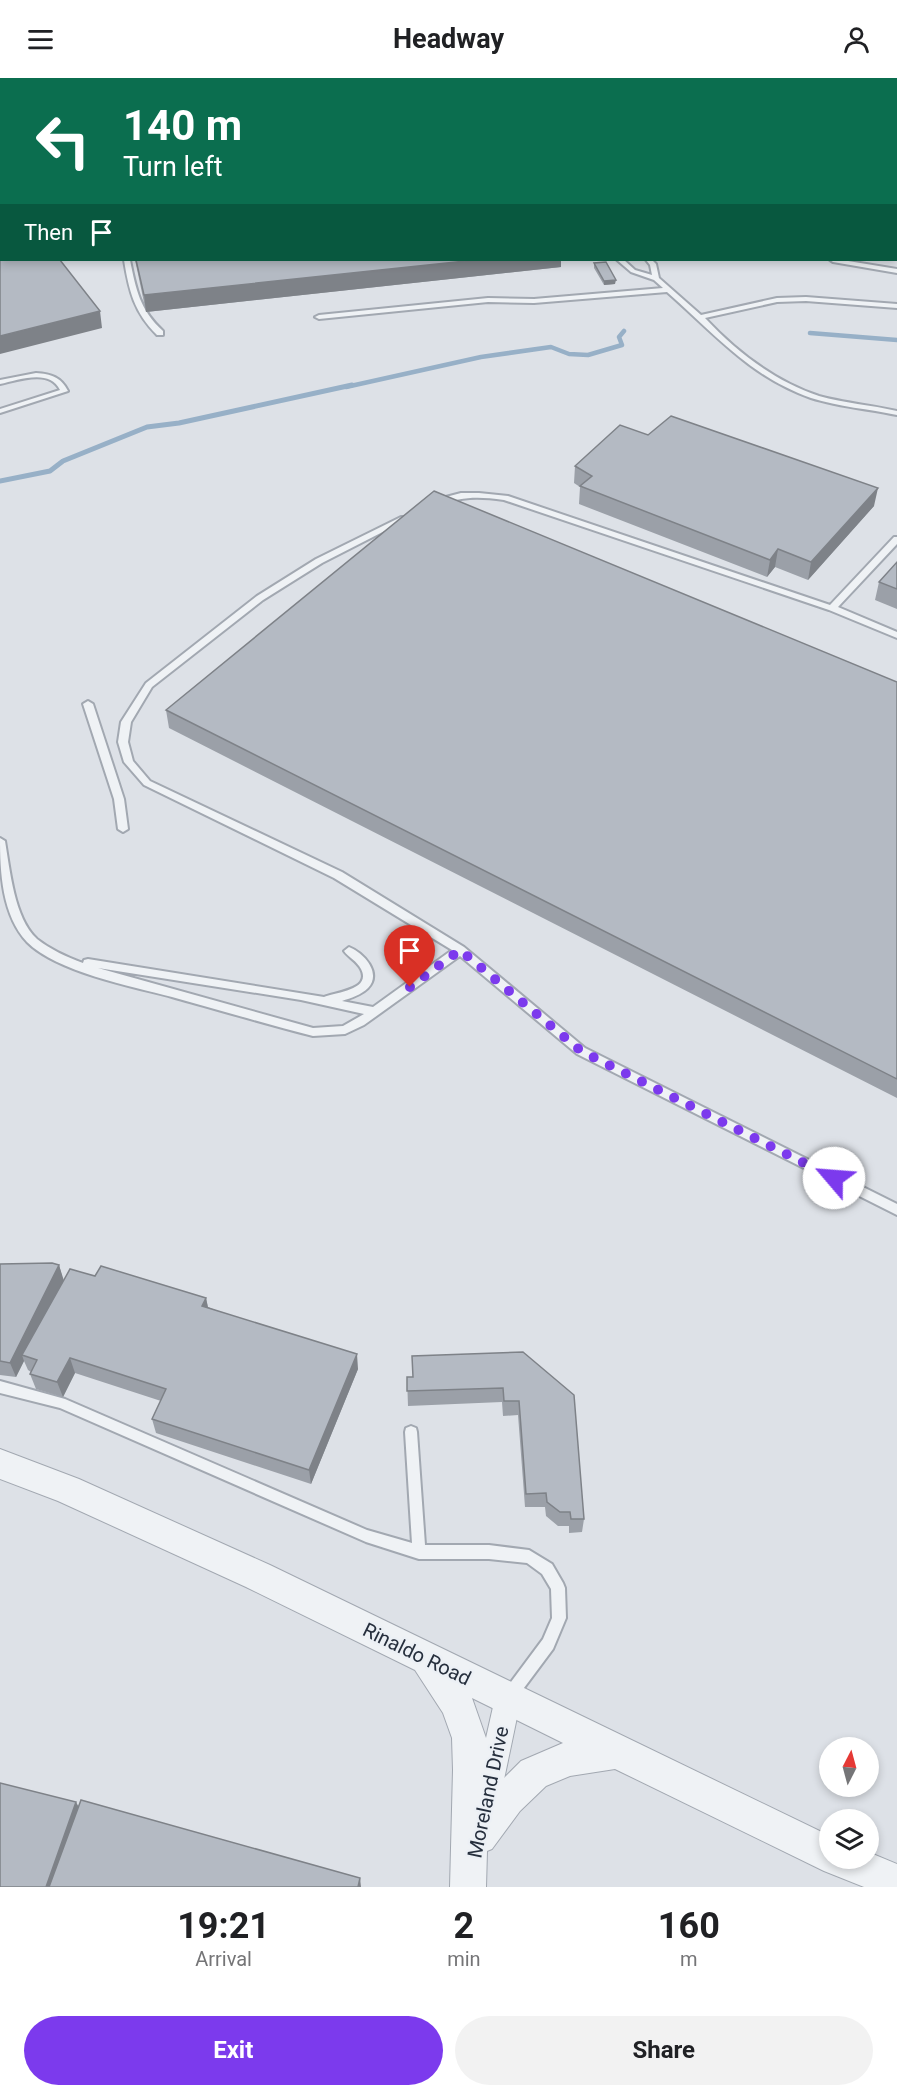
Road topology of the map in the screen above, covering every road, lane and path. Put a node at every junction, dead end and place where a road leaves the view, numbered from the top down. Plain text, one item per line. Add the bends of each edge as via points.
1 (127, 261) edge
2 (621, 261) edge
3 (650, 261) edge
4 (838, 261) edge
5 (897, 271) edge
6 (657, 279) junction
7 (670, 290) junction
8 (897, 306) edge
9 (319, 317) dead end
10 (700, 317) junction
11 (160, 333) dead end
12 (0, 382) edge
13 (0, 411) edge
14 (897, 413) edge
15 (431, 506) edge
16 (413, 515) edge
17 (897, 539) edge
18 (832, 608) junction
19 (897, 635) edge
20 (88, 704) dead end
21 (123, 829) dead end
22 (0, 841) edge
23 (460, 950) junction
24 (349, 951) dead end
25 (67, 959) junction
26 (319, 1000) junction
27 (376, 1012) junction
28 (897, 1210) edge
29 (0, 1387) edge
30 (411, 1432) dead end
31 (0, 1464) edge
32 (419, 1552) junction
33 (428, 1660) junction
34 (508, 1698) junction
35 (617, 1751) junction
36 (479, 1836) junction
37 (819, 1850) edge
38 (864, 1869) edge
39 (897, 1882) edge
40 (468, 1887) edge

1 - 11 lane via 141,314
2 - 6 lane via 633,271
3 - 6 lane
4 - 5 lane
6 - 7 lane
7 - 9 lane via 534,301 488,300
7 - 10 lane
8 - 10 lane via 777,300
10 - 14 lane via 740,357 780,382 816,397
12 - 13 lane via 32,375 56,380 64,391
15 - 18 lane via 449,496 486,494 505,498
16 - 23 lane via 319,561 260,598 149,685 126,722 123,742 129,762 147,783 338,875
17 - 18 lane
18 - 19 lane
20 - 21 lane via 119,799
22 - 25 lane via 18,916 31,939
23 - 27 lane
23 - 28 lane via 581,1051
24 - 26 lane via 365,965 367,982 344,997
25 - 26 lane
25 - 27 lane via 111,976 313,1032 345,1030
26 - 27 lane
29 - 32 lane via 60,1403 315,1516
30 - 32 lane
31 - 33 street, Rinaldo Road via 174,1537
32 - 34 lane via 509,1553 529,1557 547,1569 558,1588 559,1618 548,1644
33 - 34 street, Rinaldo Road
33 - 40 street via 457,1704 469,1738
34 - 35 street, Rinaldo Road
34 - 36 street, Moreland Drive
35 - 36 street via 569,1758 543,1768 518,1787
35 - 37 street, Rinaldo Road
36 - 40 street, Moreland Drive
38 - 39 street

